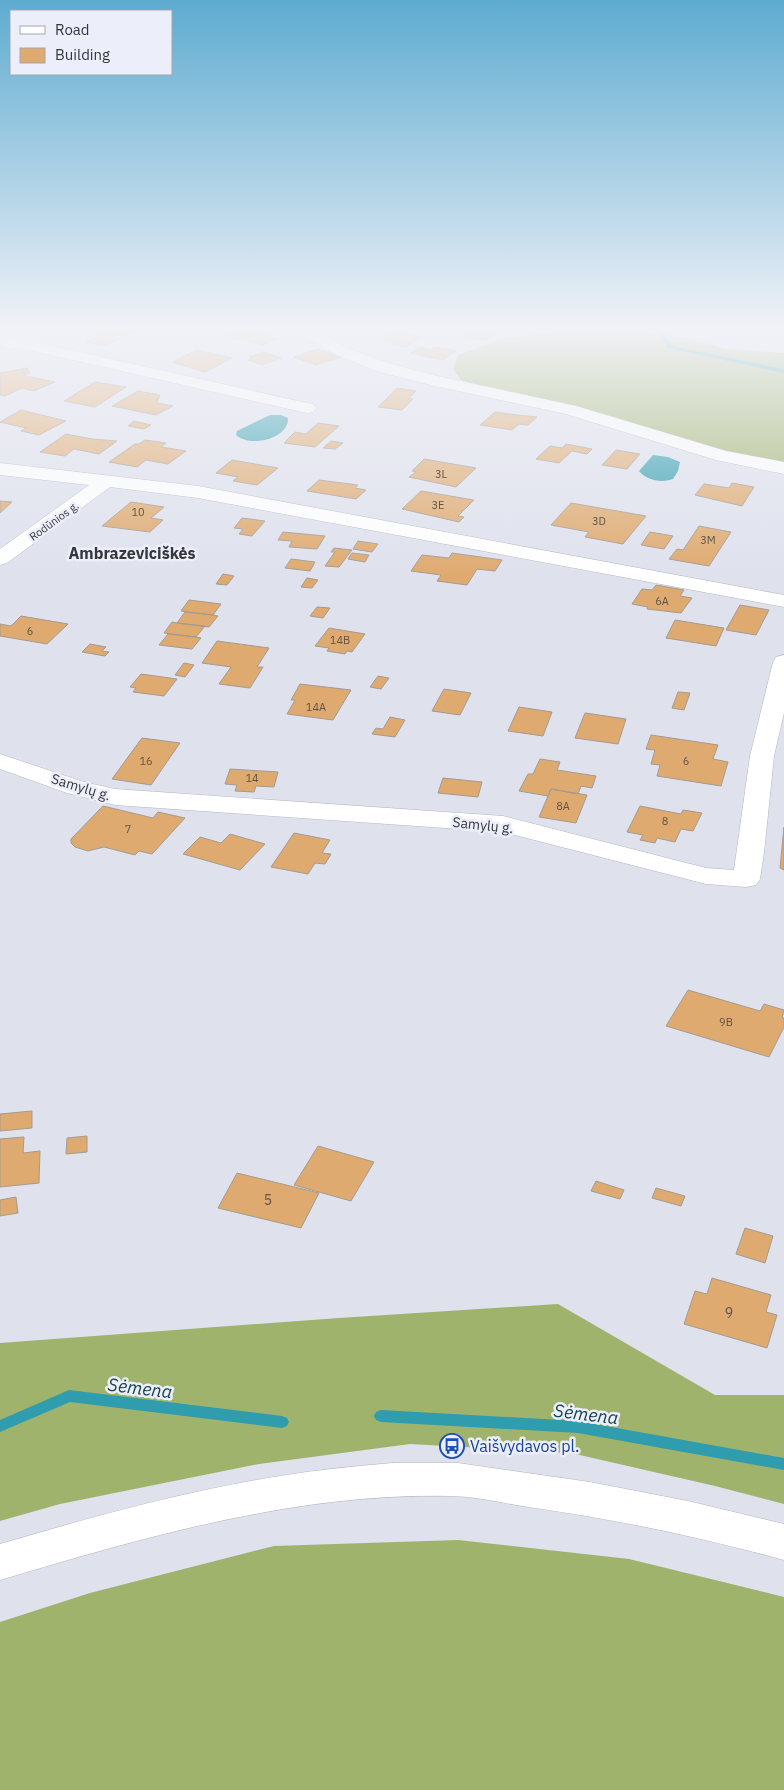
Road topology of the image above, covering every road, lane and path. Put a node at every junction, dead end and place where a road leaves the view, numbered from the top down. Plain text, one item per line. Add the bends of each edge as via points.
1 (568, 410) edge
2 (784, 468) edge
3 (0, 469) edge
4 (106, 481) junction
5 (0, 560) edge
6 (784, 601) edge
7 (784, 662) edge
8 (0, 762) edge
9 (784, 1542) edge
10 (0, 1562) edge

1 - 2 street via 723,456
3 - 4 street
4 - 5 street, Rodūnios g.
4 - 6 street via 198,492
7 - 8 street, Samylų g. via 762,756 746,879 706,876 503,824 115,798
9 - 10 street via 578,1496 450,1479 340,1484 236,1502 112,1528

